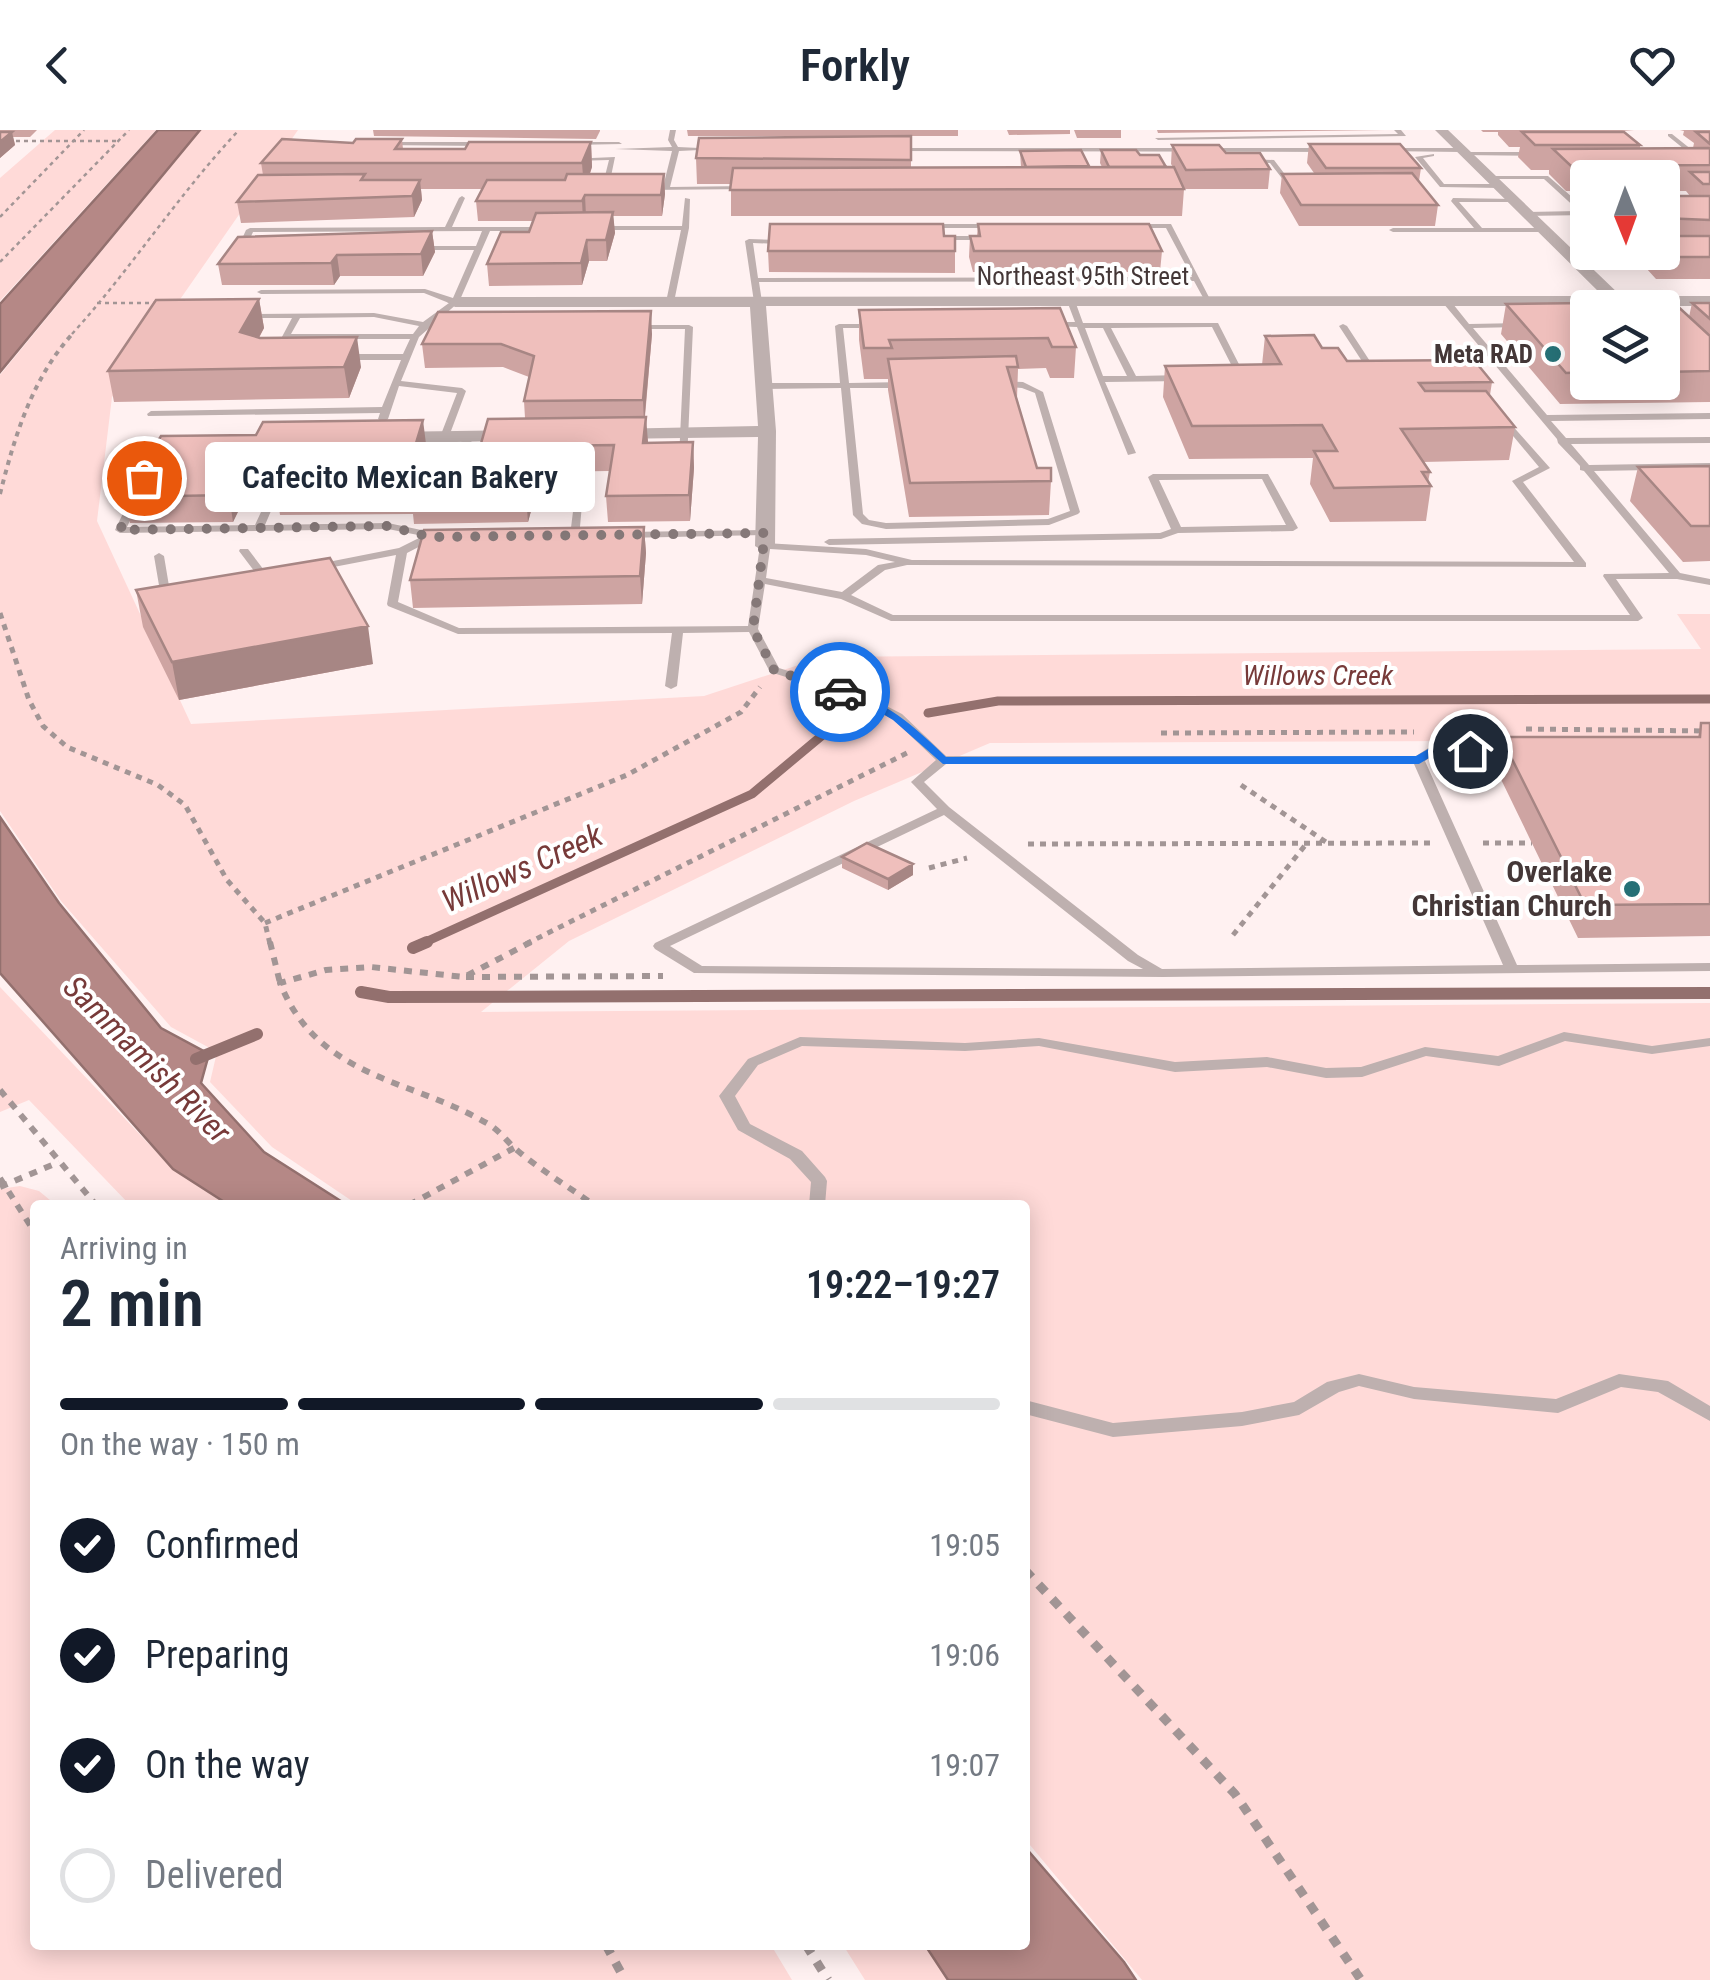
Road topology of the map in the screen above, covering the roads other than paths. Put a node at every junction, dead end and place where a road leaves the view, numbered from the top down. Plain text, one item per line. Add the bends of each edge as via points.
1 (622, 130) edge
2 (673, 130) edge
3 (1152, 130) edge
4 (1397, 130) edge
5 (1441, 130) edge
6 (1670, 135) dead end
7 (1278, 137) junction
8 (1018, 138) dead end
9 (1158, 138) junction
10 (671, 140) junction
11 (728, 140) edge
12 (882, 141) edge
13 (370, 144) edge
14 (504, 144) edge
15 (562, 144) edge
16 (618, 147) junction
17 (676, 150) junction
18 (736, 150) edge
19 (876, 150) edge
20 (976, 150) junction
21 (1018, 150) junction
22 (1168, 150) junction
23 (1266, 150) junction
24 (1289, 150) junction
25 (1346, 150) edge
26 (1365, 150) edge
27 (1464, 153) junction
28 (1542, 154) edge
29 (1676, 155) edge
30 (967, 157) dead end
31 (555, 158) edge
32 (614, 158) junction
33 (674, 160) junction
34 (712, 160) edge
35 (1272, 161) junction
36 (1494, 182) junction
37 (1290, 185) edge
38 (620, 188) edge
39 (636, 188) edge
40 (666, 188) junction
41 (754, 188) edge
42 (462, 198) edge
43 (688, 199) dead end
44 (1570, 199) edge
45 (1512, 200) junction
46 (1570, 213) edge
47 (1527, 214) junction
48 (748, 224) edge
49 (920, 226) edge
50 (1016, 226) edge
51 (1130, 226) edge
52 (586, 228) edge
53 (685, 228) junction
54 (566, 229) edge
55 (447, 230) junction
56 (486, 230) junction
57 (1392, 230) edge
58 (1480, 230) junction
59 (1542, 230) junction
60 (796, 232) edge
61 (786, 238) junction
62 (806, 238) edge
63 (922, 238) edge
64 (1000, 238) edge
65 (1156, 239) edge
66 (1175, 239) junction
67 (749, 241) junction
68 (406, 248) edge
69 (480, 248) junction
70 (1562, 248) junction
71 (1570, 248) edge
72 (257, 250) edge
73 (1197, 279) junction
74 (755, 280) junction
75 (1606, 290) edge
76 (261, 292) edge
77 (1570, 300) edge
78 (1680, 300) edge
79 (1710, 300) edge
80 (1071, 301) junction
81 (1209, 301) junction
82 (1446, 301) junction
83 (455, 302) junction
84 (670, 302) junction
85 (758, 302) junction
86 (229, 316) edge
87 (297, 316) junction
88 (1080, 323) junction
89 (1045, 324) edge
90 (425, 325) junction
91 (444, 325) edge
92 (898, 325) edge
93 (1528, 325) edge
94 (614, 326) edge
95 (1106, 326) junction
96 (1343, 326) dead end
97 (1469, 326) junction
98 (416, 336) junction
99 (286, 337) junction
100 (407, 357) junction
101 (289, 358) edge
102 (328, 358) edge
103 (1192, 378) edge
104 (1226, 378) edge
105 (1100, 379) junction
106 (1133, 379) junction
107 (396, 383) junction
108 (1380, 383) edge
109 (918, 384) edge
110 (993, 384) edge
111 (844, 385) junction
112 (763, 386) junction
113 (385, 410) junction
114 (1497, 411) edge
115 (214, 413) junction
116 (151, 414) dead end
117 (1710, 416) edge
118 (1542, 418) junction
119 (209, 426) dead end
120 (767, 431) junction
121 (683, 433) junction
122 (586, 434) edge
123 (546, 435) edge
124 (468, 436) junction
125 (445, 437) junction
126 (368, 438) joint
127 (1710, 440) edge
128 (1562, 441) junction
129 (1131, 453) dead end
130 (684, 463) edge
131 (1710, 466) edge
132 (1582, 468) junction
133 (435, 480) edge
134 (453, 480) junction
135 (471, 480) edge
136 (506, 480) edge
137 (306, 482) edge
138 (142, 484) edge
139 (259, 528) junction
140 (1177, 530) junction
141 (613, 535) edge
142 (557, 536) edge
143 (575, 536) junction
144 (594, 536) edge
145 (430, 537) junction
146 (448, 537) edge
147 (765, 540) junction
148 (244, 551) dead end
149 (402, 551) junction
150 (158, 556) dead end
151 (912, 563) junction
152 (1582, 564) junction
153 (304, 570) edge
154 (284, 574) edge
155 (1608, 576) junction
156 (1677, 576) junction
157 (265, 578) junction
158 (760, 580) junction
159 (248, 581) edge
160 (1710, 582) edge
161 (183, 594) edge
162 (844, 596) junction
163 (678, 629) junction
164 (753, 629) junction
165 (670, 686) dead end
166 (1530, 751) edge
167 (943, 760) junction
168 (1419, 760) junction
169 (945, 810) junction
170 (1710, 967) edge
171 (1511, 968) junction
172 (1162, 973) junction
173 (1710, 1042) edge
174 (817, 1200) edge
175 (1030, 1407) edge
176 (1710, 1414) edge

1 - 16 lane
2 - 10 lane
3 - 9 lane
4 - 7 lane via 1403,136
5 - 27 street
6 - 29 lane via 1695,155
7 - 9 lane
7 - 24 lane
8 - 21 lane
9 - 22 lane
10 - 11 lane
10 - 17 lane
12 - 20 lane via 978,141
13 - 14 lane
15 - 16 lane
16 - 17 lane
16 - 32 lane
17 - 18 lane
17 - 33 lane
19 - 20 lane
20 - 21 lane
20 - 30 lane
21 - 22 lane
22 - 23 lane
22 - 35 lane via 1174,161
23 - 24 lane
23 - 35 lane
24 - 25 lane
26 - 27 lane
27 - 28 lane
27 - 36 street
27 - 36 lane via 1418,157 1442,186
31 - 32 lane
32 - 38 lane via 605,188
33 - 34 lane
33 - 40 lane
35 - 37 lane
36 - 44 lane via 1546,177
36 - 45 street
39 - 40 lane
40 - 41 lane
42 - 55 lane
43 - 53 lane
45 - 47 street
45 - 58 lane via 1454,200
46 - 47 lane
47 - 59 street
48 - 67 lane
49 - 50 lane
51 - 66 lane via 1168,226
52 - 53 lane
53 - 84 lane
54 - 56 lane
55 - 56 lane
55 - 72 lane via 250,230 238,250
56 - 69 lane
57 - 58 lane
58 - 59 lane
59 - 70 street
60 - 61 lane
61 - 62 lane
61 - 67 lane
63 - 64 lane
65 - 66 lane
66 - 73 lane
67 - 74 lane
68 - 69 lane
69 - 83 lane
70 - 71 lane
70 - 75 street
73 - 74 lane
73 - 81 lane
74 - 85 lane
76 - 83 lane via 425,291
77 - 82 street, Northeast 95th Street
78 - 79 street, Northeast 95th Street
80 - 81 street, Northeast 95th Street
80 - 85 street, Northeast 95th Street via 953,307
80 - 88 lane
81 - 82 street, Northeast 95th Street
82 - 97 lane
83 - 84 street, Northeast 95th Street
83 - 90 lane
84 - 85 street, Northeast 95th Street
85 - 112 street
86 - 87 lane
87 - 90 lane via 374,315
87 - 99 lane
88 - 89 lane
88 - 95 lane
88 - 105 lane
90 - 91 lane
90 - 98 lane
92 - 111 lane via 838,326
93 - 97 lane
94 - 121 lane via 689,327
95 - 104 lane via 1215,325 1244,378
95 - 106 lane
96 - 108 lane
97 - 118 lane
98 - 99 lane
98 - 100 lane
99 - 101 lane via 279,350
100 - 102 lane
100 - 107 lane
103 - 106 lane
105 - 106 lane
105 - 129 lane
107 - 113 lane
107 - 125 lane via 462,391
109 - 111 lane
110 - 111 lane via 1039,392 1075,512 1049,522 866,522 858,515
111 - 112 lane
112 - 120 street
113 - 115 lane
113 - 126 lane
114 - 152 lane via 1544,468 1517,482
115 - 116 lane
115 - 119 lane
117 - 118 lane
118 - 128 lane
120 - 121 street
120 - 147 street
121 - 122 street
121 - 130 lane
123 - 124 street
124 - 125 street
124 - 134 lane
125 - 126 street
127 - 128 lane
128 - 132 lane
131 - 132 lane
132 - 156 lane
133 - 134 lane
134 - 135 lane
136 - 143 lane via 581,484
137 - 139 lane via 276,488
138 - 139 lane via 120,530
139 - 145 lane via 388,526
140 - 140 lane via 1274,528 1293,528 1264,476 1153,477
140 - 147 lane via 1162,536
141 - 147 lane
142 - 143 lane
143 - 144 lane
145 - 146 lane
145 - 149 lane
147 - 151 lane
147 - 158 lane
148 - 157 lane
149 - 153 lane
149 - 163 lane via 392,604 458,632
150 - 161 lane via 166,596
151 - 152 lane
151 - 162 lane via 882,568
152 - 155 lane
154 - 157 lane
155 - 156 lane
155 - 162 lane via 1638,618 890,618
156 - 160 lane
157 - 159 lane
158 - 162 lane
158 - 164 lane
163 - 164 lane
163 - 165 lane
164 - 167 lane via 774,670 863,698 898,718
166 - 168 lane via 1430,752
167 - 168 lane
167 - 169 lane via 917,782
168 - 171 lane
169 - 172 lane via 1133,958
169 - 172 lane via 660,946 699,970
170 - 171 lane
171 - 172 lane
173 - 174 lane via 1652,1050 1564,1036 1499,1060 1425,1051 1362,1072 1326,1073 1266,1062 1175,1067 1039,1042 964,1048 800,1041 753,1062 727,1096 744,1127 796,1155 819,1181
175 - 176 lane via 1113,1430 1299,1408 1359,1380 1414,1393 1558,1406 1619,1380 1662,1386

